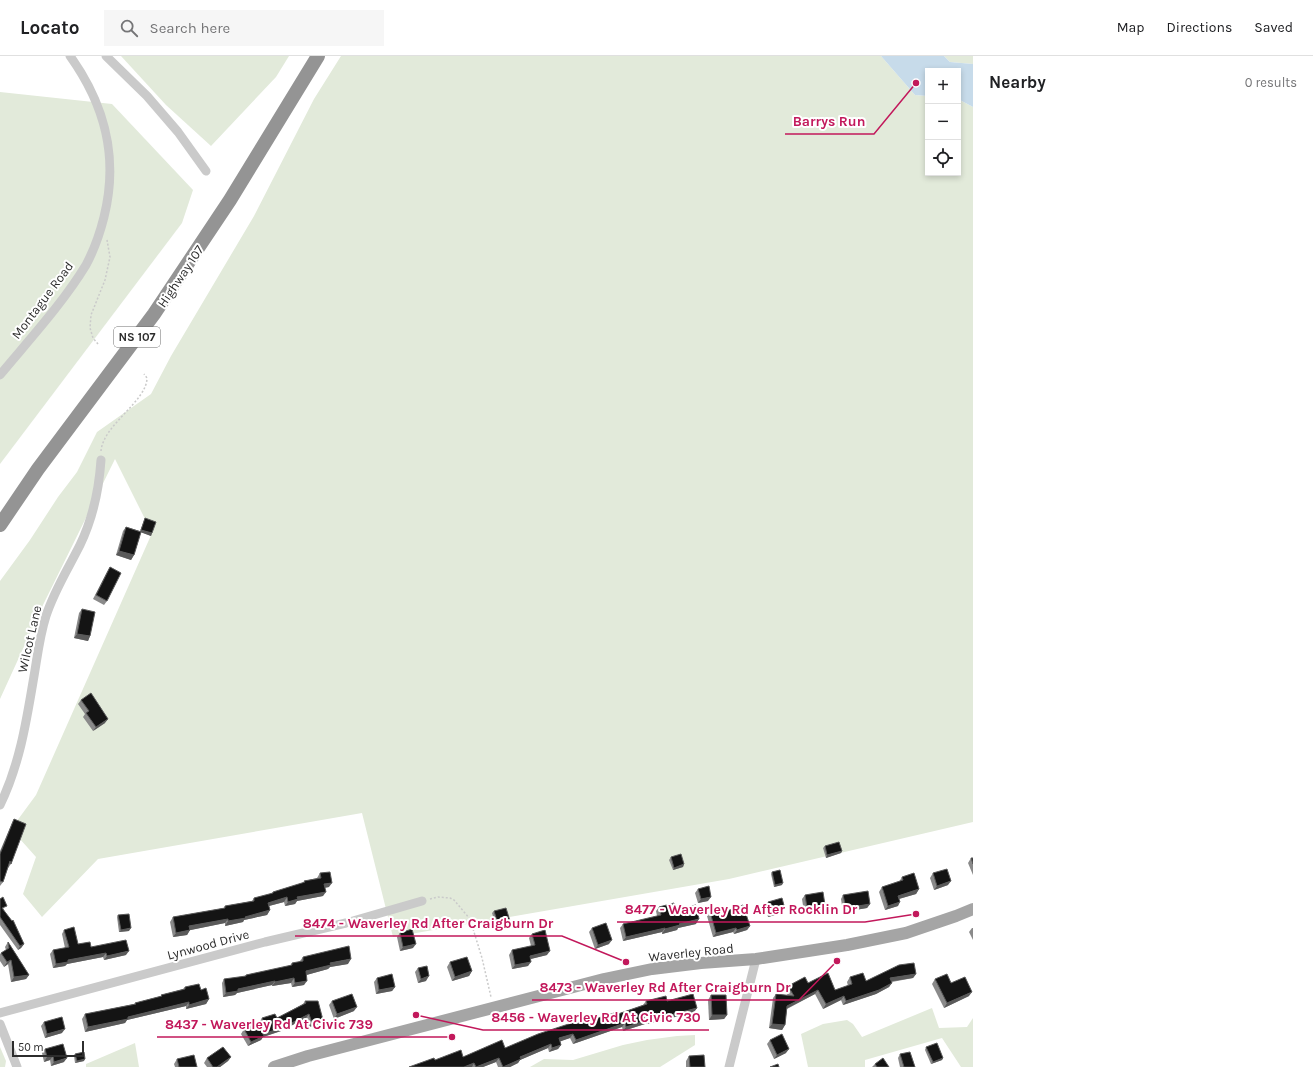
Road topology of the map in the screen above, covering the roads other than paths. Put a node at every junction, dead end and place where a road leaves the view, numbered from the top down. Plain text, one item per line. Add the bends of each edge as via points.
1 (70, 56) edge
2 (106, 56) edge
3 (318, 56) edge
4 (206, 172) dead end
5 (0, 375) edge
6 (101, 460) road end
7 (38, 469) junction
8 (0, 514) edge
9 (0, 526) edge
10 (0, 536) edge
11 (0, 805) edge
12 (422, 902) road end
13 (973, 909) edge
14 (756, 959) junction
15 (0, 1013) edge
16 (0, 1024) edge
17 (17, 1067) edge
18 (274, 1067) edge
19 (729, 1067) edge

1 - 5 street, Montague Road via 90,87 105,127 111,183 104,219 94,248 75,282
2 - 4 street via 147,96 178,132
3 - 7 highway, Highway 107 / NS 107 via 230,200 154,314
6 - 11 street, Wilcot Lane via 95,509 46,615 25,732
7 - 8 highway
7 - 9 highway, Highway 107 / NS 107
7 - 10 highway
12 - 15 street, Lynwood Drive
13 - 14 main road, Waverley Road via 906,932 847,945
14 - 18 main road, Waverley Road via 652,969 604,978
14 - 19 street
16 - 17 street

